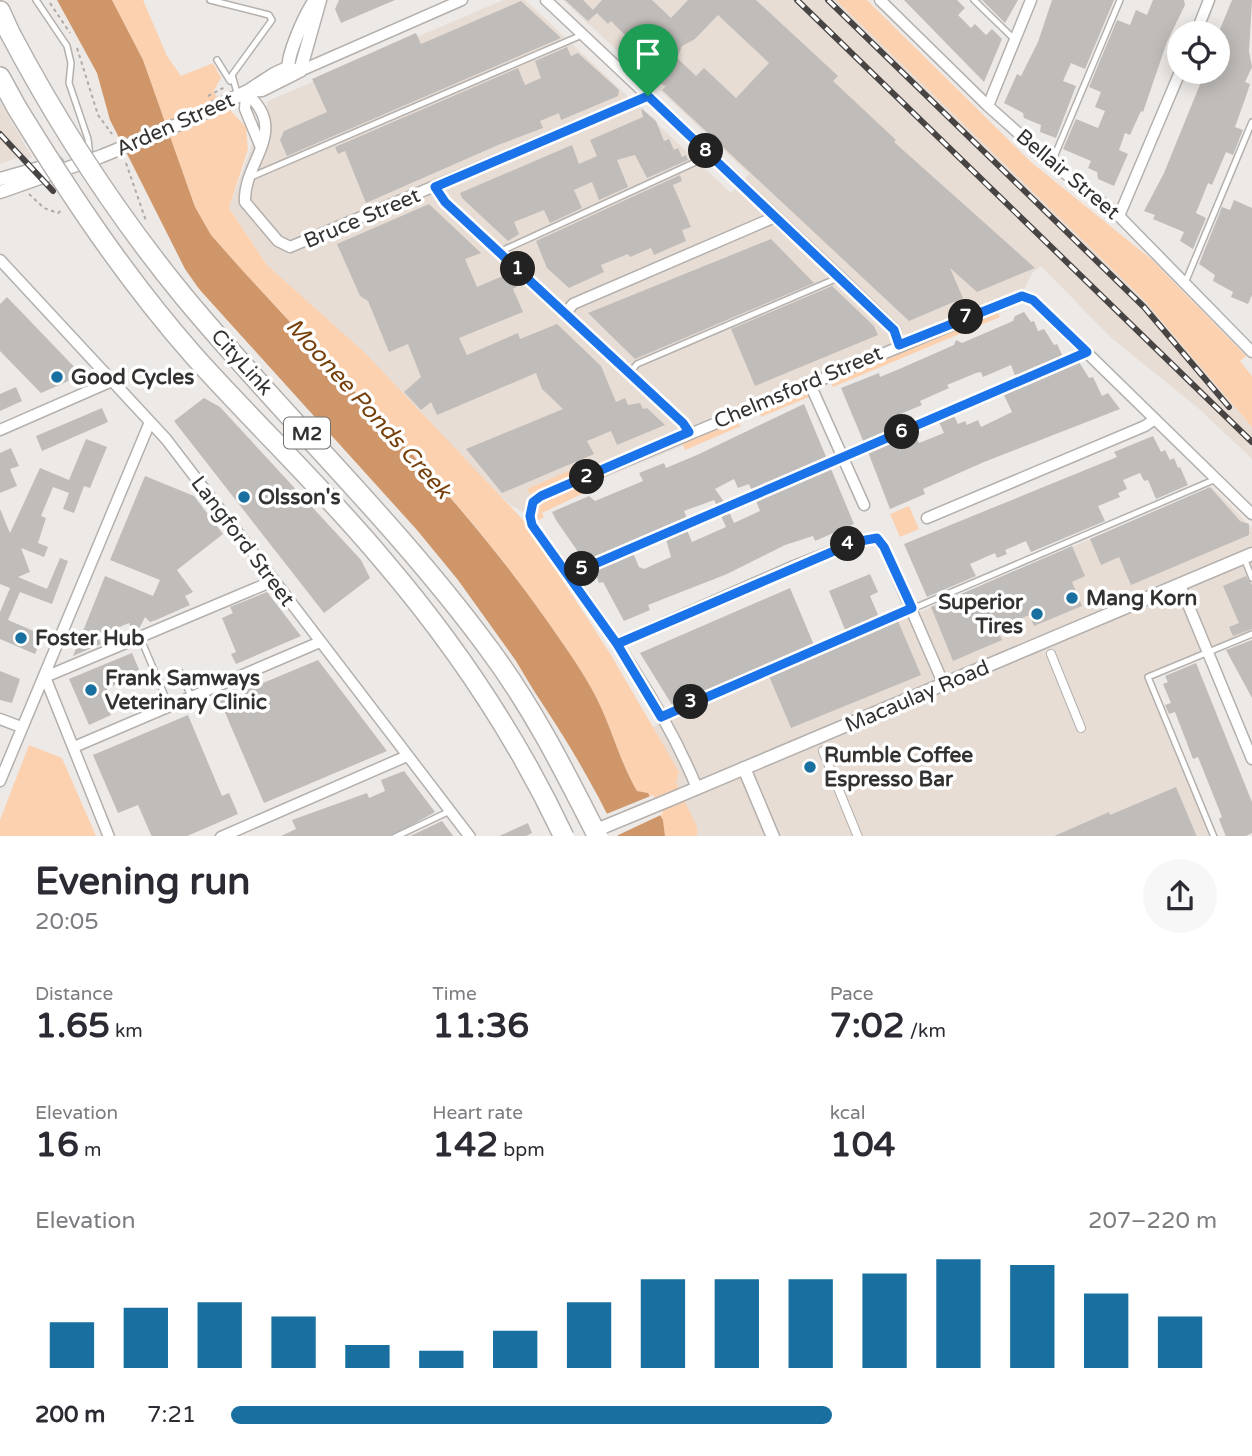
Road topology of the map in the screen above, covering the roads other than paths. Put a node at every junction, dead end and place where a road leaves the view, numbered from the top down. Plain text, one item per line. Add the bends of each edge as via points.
1 (36, 0) edge
2 (210, 0) edge
3 (318, 0) edge
4 (462, 0) edge
5 (546, 0) edge
6 (880, 0) edge
7 (974, 0) edge
8 (1031, 0) edge
9 (1120, 0) edge
10 (1209, 0) edge
11 (0, 11) edge
12 (1201, 21) edge
13 (582, 35) junction
14 (1015, 40) junction
15 (218, 60) dead end
16 (293, 72) junction
17 (0, 77) edge
18 (232, 83) junction
19 (1175, 84) edge
20 (244, 93) junction
21 (648, 96) junction
22 (988, 106) junction
23 (1252, 122) edge
24 (711, 155) junction
25 (96, 157) junction
26 (1052, 163) junction
27 (251, 177) junction
28 (0, 179) edge
29 (435, 187) junction
30 (0, 192) edge
31 (775, 216) junction
32 (1119, 216) junction
33 (499, 252) junction
34 (0, 260) edge
35 (840, 277) junction
36 (1185, 283) junction
37 (566, 313) junction
38 (899, 345) junction
39 (1251, 346) edge
40 (1087, 352) junction
41 (628, 374) junction
42 (112, 381) junction
43 (809, 382) junction
44 (1155, 419) junction
45 (150, 422) junction
46 (0, 430) edge
47 (689, 432) junction
48 (843, 458) junction
49 (1216, 479) junction
50 (864, 505) dead end
51 (1252, 514) edge
52 (927, 518) dead end
53 (1248, 556) edge
54 (570, 578) junction
55 (1252, 578) edge
56 (272, 581) junction
57 (1180, 585) junction
58 (912, 608) junction
59 (1252, 634) edge
60 (140, 637) junction
61 (320, 642) junction
62 (617, 644) junction
63 (1208, 653) junction
64 (1051, 654) dead end
65 (181, 673) dead end
66 (45, 677) junction
67 (944, 685) junction
68 (192, 699) junction
69 (170, 708) junction
70 (661, 717) junction
71 (0, 719) edge
72 (22, 727) junction
73 (1082, 728) dead end
74 (74, 747) junction
75 (824, 751) dead end
76 (407, 756) junction
77 (1252, 759) edge
78 (744, 768) junction
79 (0, 781) edge
80 (697, 788) junction
81 (450, 811) junction
82 (591, 835) edge
83 (109, 836) edge
84 (220, 836) edge
85 (395, 836) edge
86 (470, 836) edge
87 (564, 836) edge
88 (773, 836) edge
89 (858, 836) edge
90 (1214, 836) edge

1 - 25 lane via 67,46 69,83
2 - 18 lane via 269,15 272,20 233,74
3 - 16 street via 292,49
4 - 16 street, Arden Street
5 - 13 street
6 - 22 street, Bellair Street
7 - 14 lane
8 - 14 street
9 - 26 lane
10 - 12 street
11 - 82 highway, CityLink / M2, bridge via 49,106 140,242 209,326 393,527 492,652 548,738
13 - 21 street
13 - 27 lane
14 - 22 street
15 - 18 lane
16 - 20 street, Arden Street via 261,80
17 - 87 highway, CityLink / M2, bridge via 58,176 148,301 424,609 526,762
18 - 20 lane
19 - 32 street
20 - 25 street, Arden Street, bridge
20 - 27 street via 260,151
21 - 24 street
21 - 29 street, Bruce Street
22 - 26 street, Bellair Street
23 - 36 lane
24 - 31 street
24 - 33 lane
25 - 28 street, Arden Street via 45,165
25 - 30 street, Arden Street
26 - 32 street, Bellair Street
27 - 29 street, Bruce Street via 245,202 278,241 290,247
29 - 33 street
31 - 35 street
31 - 37 street via 573,304
32 - 36 street, Bellair Street
33 - 37 street
34 - 42 street, Langford Street
35 - 38 street via 897,333
35 - 41 lane via 637,365
36 - 39 street, Bellair Street
37 - 41 street
38 - 40 street, Chelmsford Street via 1022,296 1033,300
38 - 43 street, Chelmsford Street
40 - 44 street
40 - 48 lane
41 - 47 street
42 - 45 street, Langford Street
42 - 46 street
43 - 47 street, Chelmsford Street
43 - 48 street
44 - 49 street
44 - 52 street
45 - 56 street, Langford Street
45 - 66 street
47 - 54 street, Chelmsford Street via 533,502 532,525
48 - 50 street
48 - 54 lane
49 - 51 street
49 - 58 lane
53 - 55 lane
53 - 57 street, Macaulay Road
54 - 62 street
56 - 60 street via 213,602
56 - 61 street, Langford Street
57 - 63 street
57 - 67 street, Macaulay Road
58 - 62 street via 877,538 794,566
58 - 67 street
58 - 70 lane
59 - 63 lane
60 - 66 street
60 - 69 lane
61 - 68 street
61 - 76 street, Langford Street
62 - 70 street
63 - 77 street
63 - 90 lane via 1148,677
64 - 73 street
65 - 68 lane
66 - 72 street
66 - 74 street
67 - 78 street, Macaulay Road
68 - 69 street
69 - 74 street
70 - 80 street
71 - 72 street
72 - 79 street
74 - 83 street
75 - 89 street
76 - 81 street, Langford Street
76 - 84 street
78 - 80 street, Macaulay Road
78 - 88 street
80 - 82 street, Macaulay Road, bridge
81 - 85 lane
81 - 86 street, Langford Street

